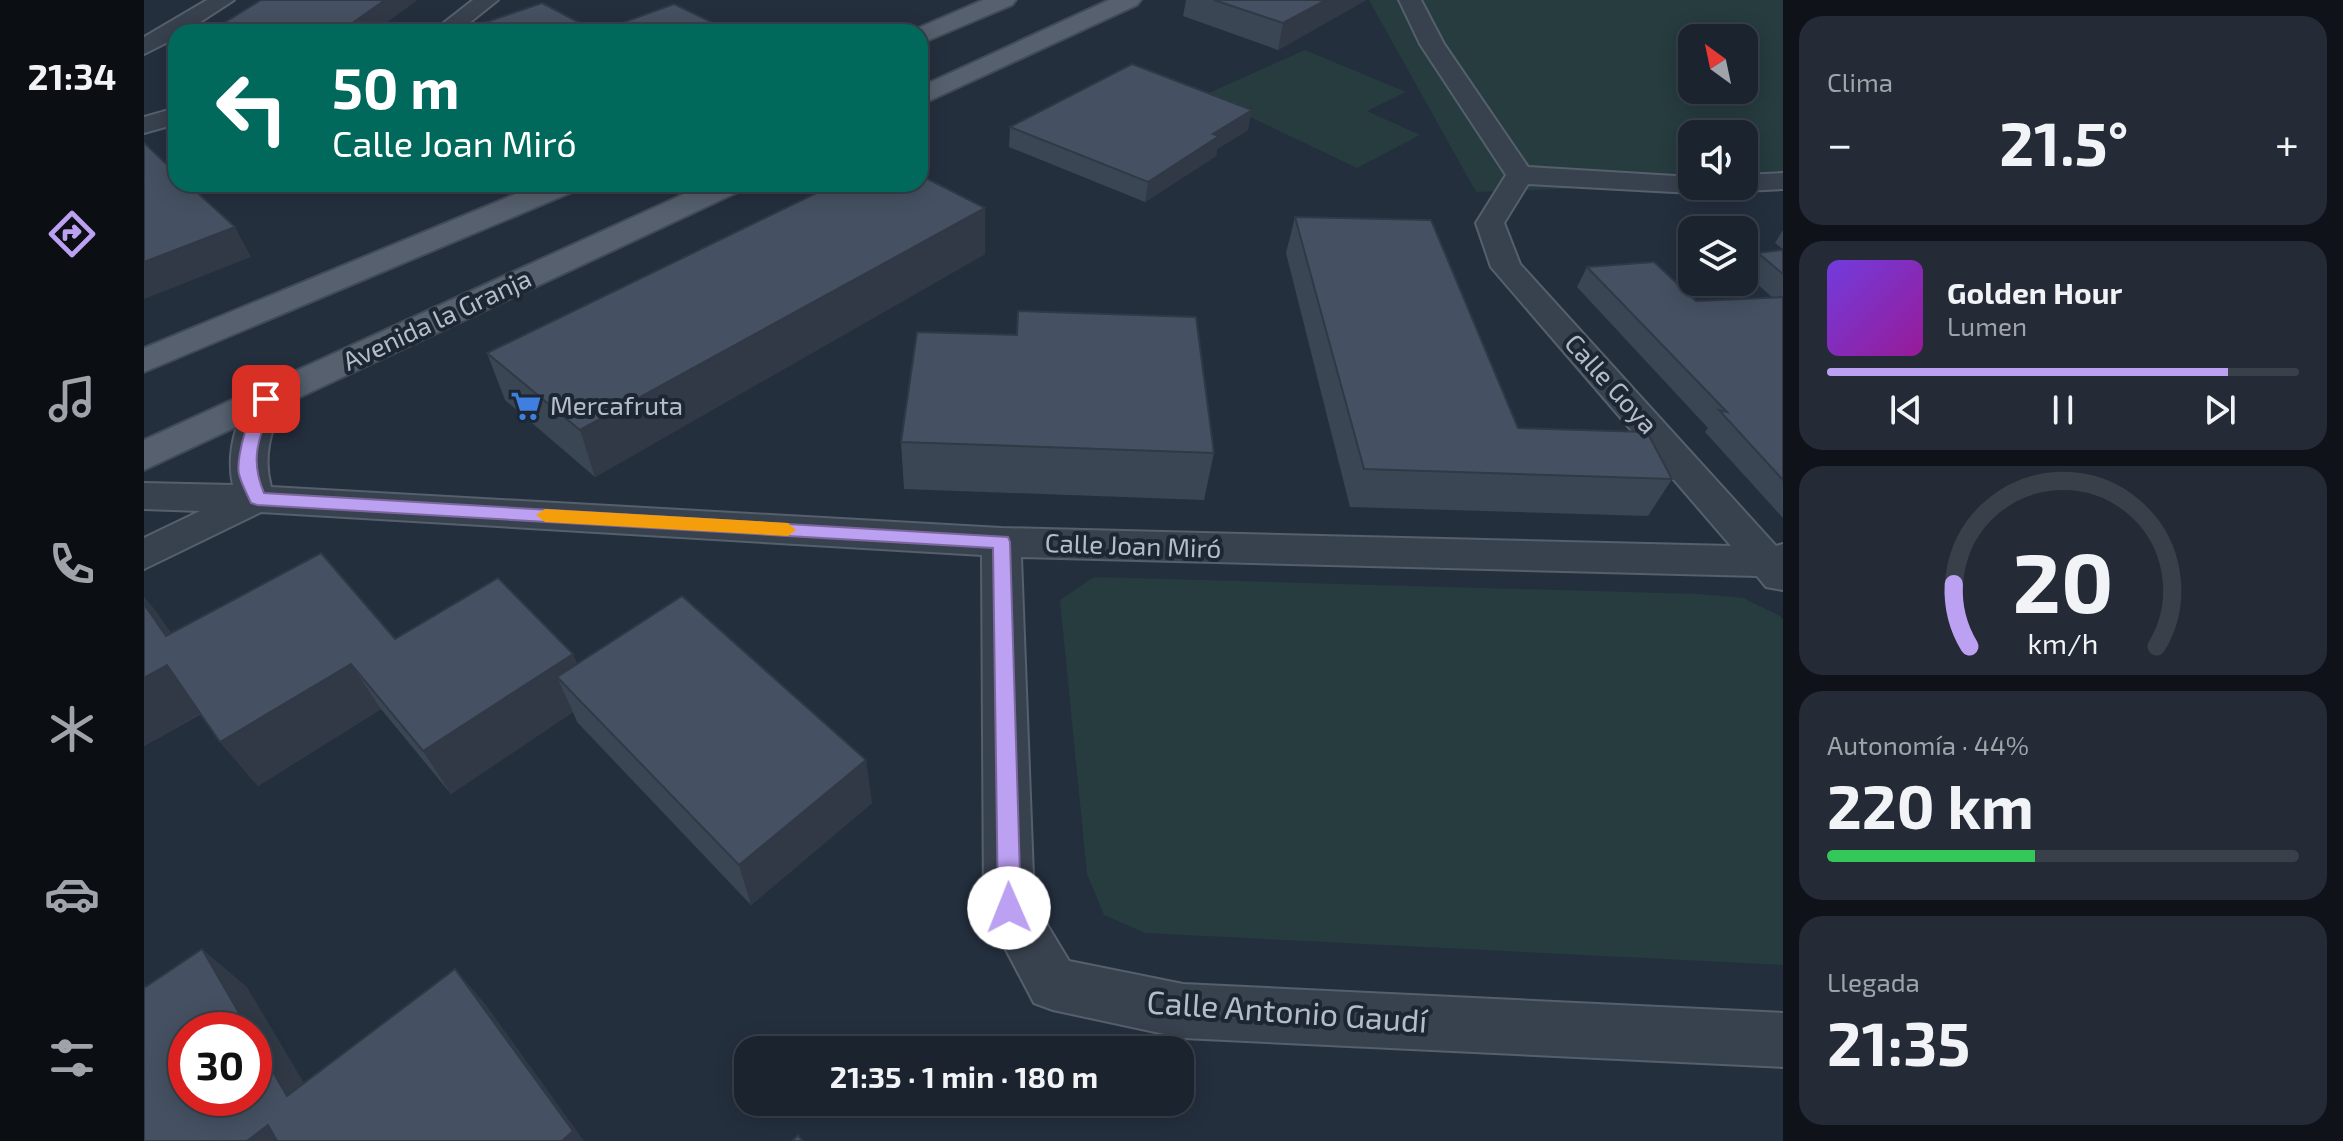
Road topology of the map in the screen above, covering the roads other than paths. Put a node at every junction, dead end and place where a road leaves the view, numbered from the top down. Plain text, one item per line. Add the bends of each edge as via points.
1 (223, 0) edge
2 (487, 0) edge
3 (1004, 0) edge
4 (1129, 0) edge
5 (1410, 0) edge
6 (183, 24) edge
7 (454, 24) edge
8 (928, 32) edge
9 (168, 33) edge
10 (144, 47) edge
11 (928, 93) edge
12 (168, 118) edge
13 (144, 125) edge
14 (1520, 175) junction
15 (1783, 181) edge
16 (1758, 182) edge
17 (1678, 184) edge
18 (547, 192) edge
19 (714, 192) edge
20 (144, 361) edge
21 (266, 399) junction
22 (144, 456) edge
23 (144, 496) edge
24 (257, 499) junction
25 (1001, 542) junction
26 (144, 555) edge
27 (1778, 567) edge
28 (1783, 1040) edge

1 - 6 street
2 - 7 street
3 - 8 main road
4 - 11 main road
5 - 14 street via 1432,44
9 - 10 street
12 - 13 street
14 - 17 street
14 - 27 street, Calle Goya via 1490,223 1506,267
15 - 16 street
18 - 20 main road
19 - 21 main road, Avenida la Granja
21 - 22 main road, Avenida la Granja
21 - 24 street via 248,448 247,473
23 - 24 street, Calle Joan Miró
24 - 25 street, Calle Joan Miró
24 - 26 street
25 - 27 street, Calle Joan Miró
25 - 28 street, Calle Antonio Gaudí via 1009,908 1053,984 1183,1011

